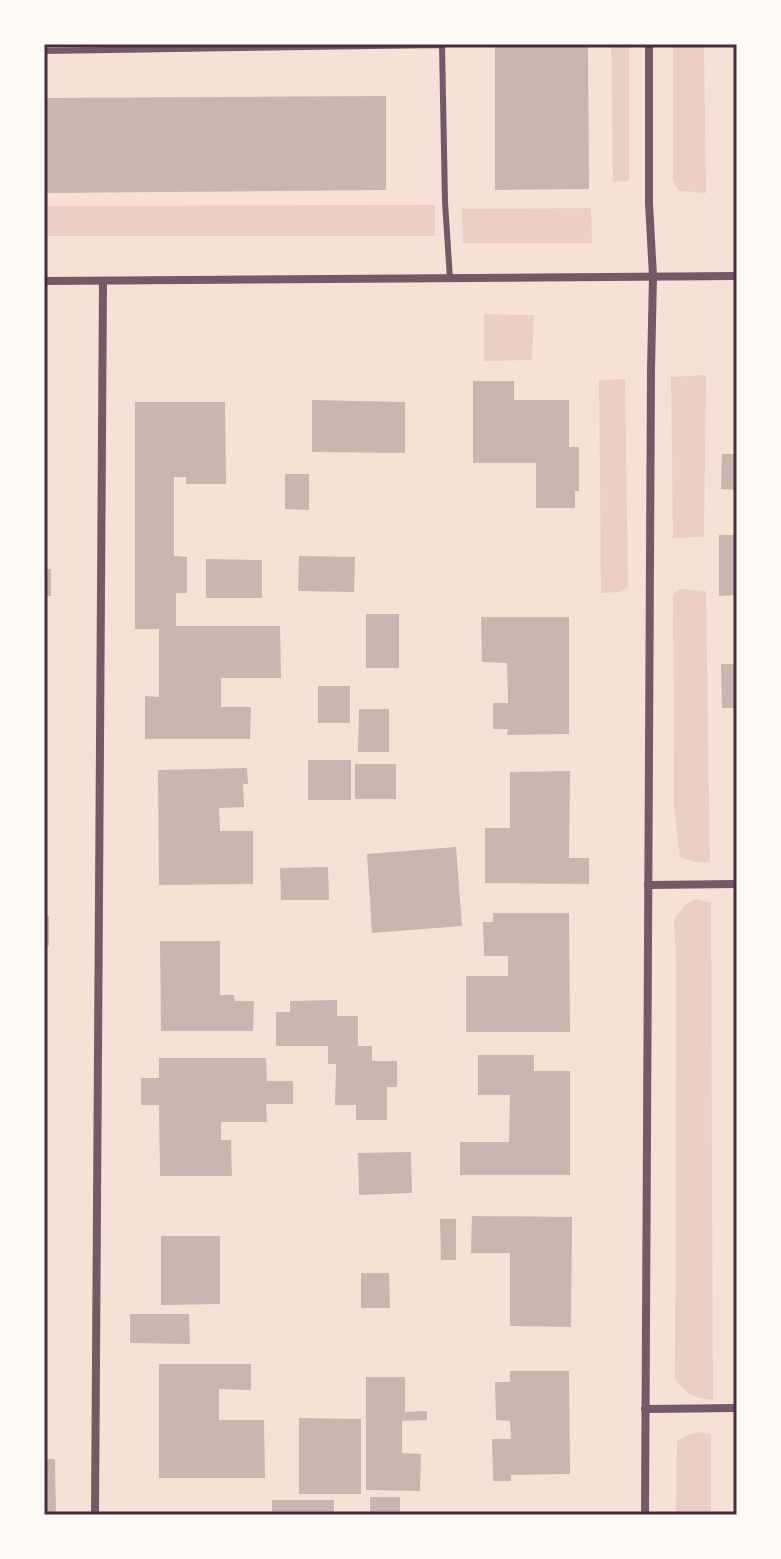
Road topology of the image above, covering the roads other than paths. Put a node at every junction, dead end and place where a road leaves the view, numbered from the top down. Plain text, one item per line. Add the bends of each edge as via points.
1 (649, 44) edge
2 (44, 51) edge
3 (653, 276) junction
4 (737, 276) edge
5 (450, 279) junction
6 (44, 281) edge
7 (103, 281) junction
8 (737, 884) edge
9 (648, 885) junction
10 (737, 1408) edge
11 (645, 1409) junction
12 (95, 1515) edge
13 (645, 1515) edge

1 - 3 street
2 - 5 lane via 442,45
3 - 4 street
3 - 5 street
3 - 9 street
5 - 7 street
6 - 7 street
7 - 12 street
8 - 9 street
9 - 11 street
10 - 11 street
11 - 13 street

